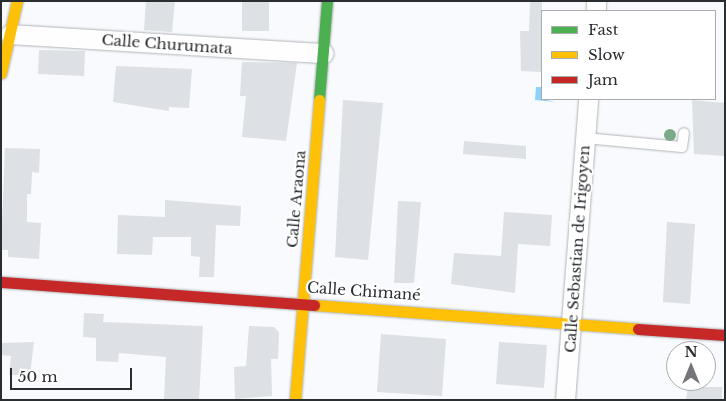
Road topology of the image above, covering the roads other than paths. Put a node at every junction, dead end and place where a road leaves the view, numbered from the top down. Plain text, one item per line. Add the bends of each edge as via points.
1 (328, 1) edge
2 (17, 2) edge
3 (10, 34) junction
4 (323, 53) junction
5 (1, 73) edge
6 (588, 100) edge
7 (684, 132) dead end
8 (585, 138) junction
9 (1, 282) edge
10 (302, 301) junction
11 (571, 322) junction
12 (725, 335) edge
13 (295, 400) edge
14 (565, 400) edge

1 - 4 street, Calle Araona
2 - 3 street
3 - 4 street, Calle Churumata
3 - 5 street
4 - 10 street, Calle Araona
6 - 8 street, Calle Sebastian de Irigoyen
7 - 8 lane via 682,147
8 - 11 street, Calle Sebastian de Irigoyen
9 - 10 street, Calle Chimané
10 - 11 street, Calle Chimané
10 - 13 street, Calle Araona
11 - 12 street, Calle Chimané
11 - 14 street, Calle Sebastian de Irigoyen

